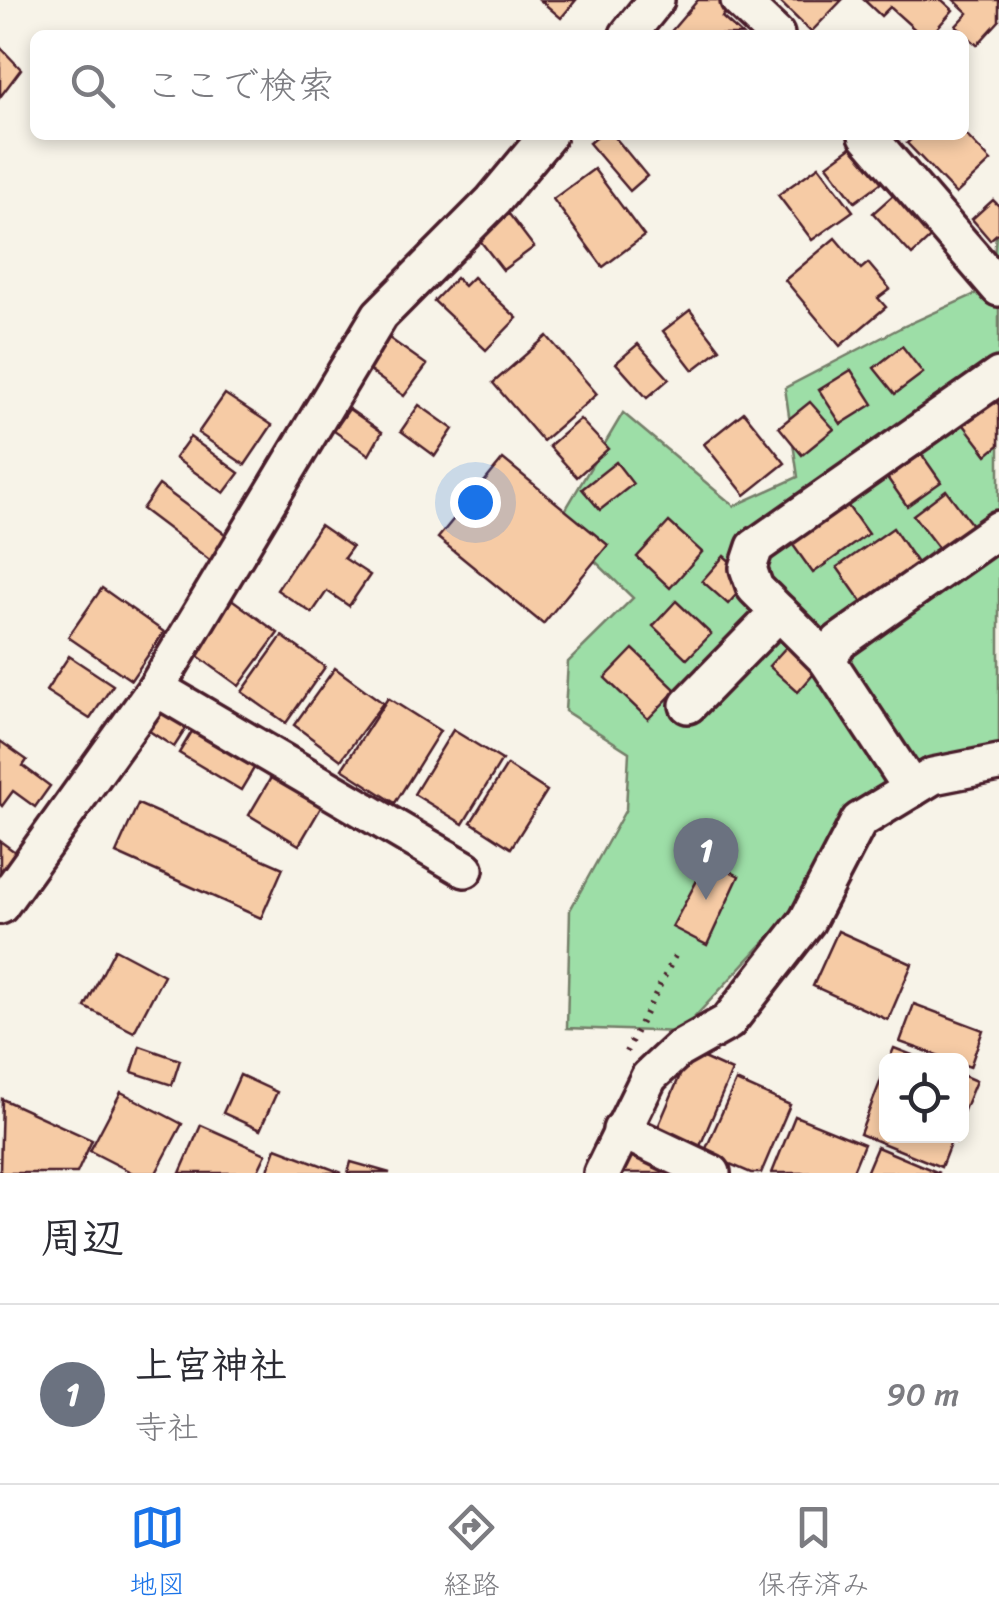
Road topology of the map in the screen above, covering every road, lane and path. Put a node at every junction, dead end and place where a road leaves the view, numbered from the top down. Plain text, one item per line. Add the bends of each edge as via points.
1 (656, 0) edge
2 (738, 0) edge
3 (632, 30) edge
4 (771, 30) edge
5 (544, 140) edge
6 (871, 140) edge
7 (999, 288) edge
8 (999, 376) edge
9 (999, 528) edge
10 (779, 612) junction
11 (827, 660) junction
12 (156, 688) junction
13 (688, 705) dead end
14 (999, 764) edge
15 (912, 789) junction
16 (466, 869) dead end
17 (0, 906) edge
18 (622, 1130) junction
19 (602, 1173) edge
20 (712, 1173) edge

1 - 3 street
2 - 4 street
5 - 12 street via 380,315
6 - 7 street
8 - 10 street via 755,547 751,578
9 - 11 street via 839,642
10 - 11 street
10 - 13 street
11 - 15 street
12 - 16 street
12 - 17 street
14 - 15 street via 933,776
15 - 18 street via 859,822 807,921 728,1022 678,1050 648,1077
18 - 19 street
18 - 20 street

